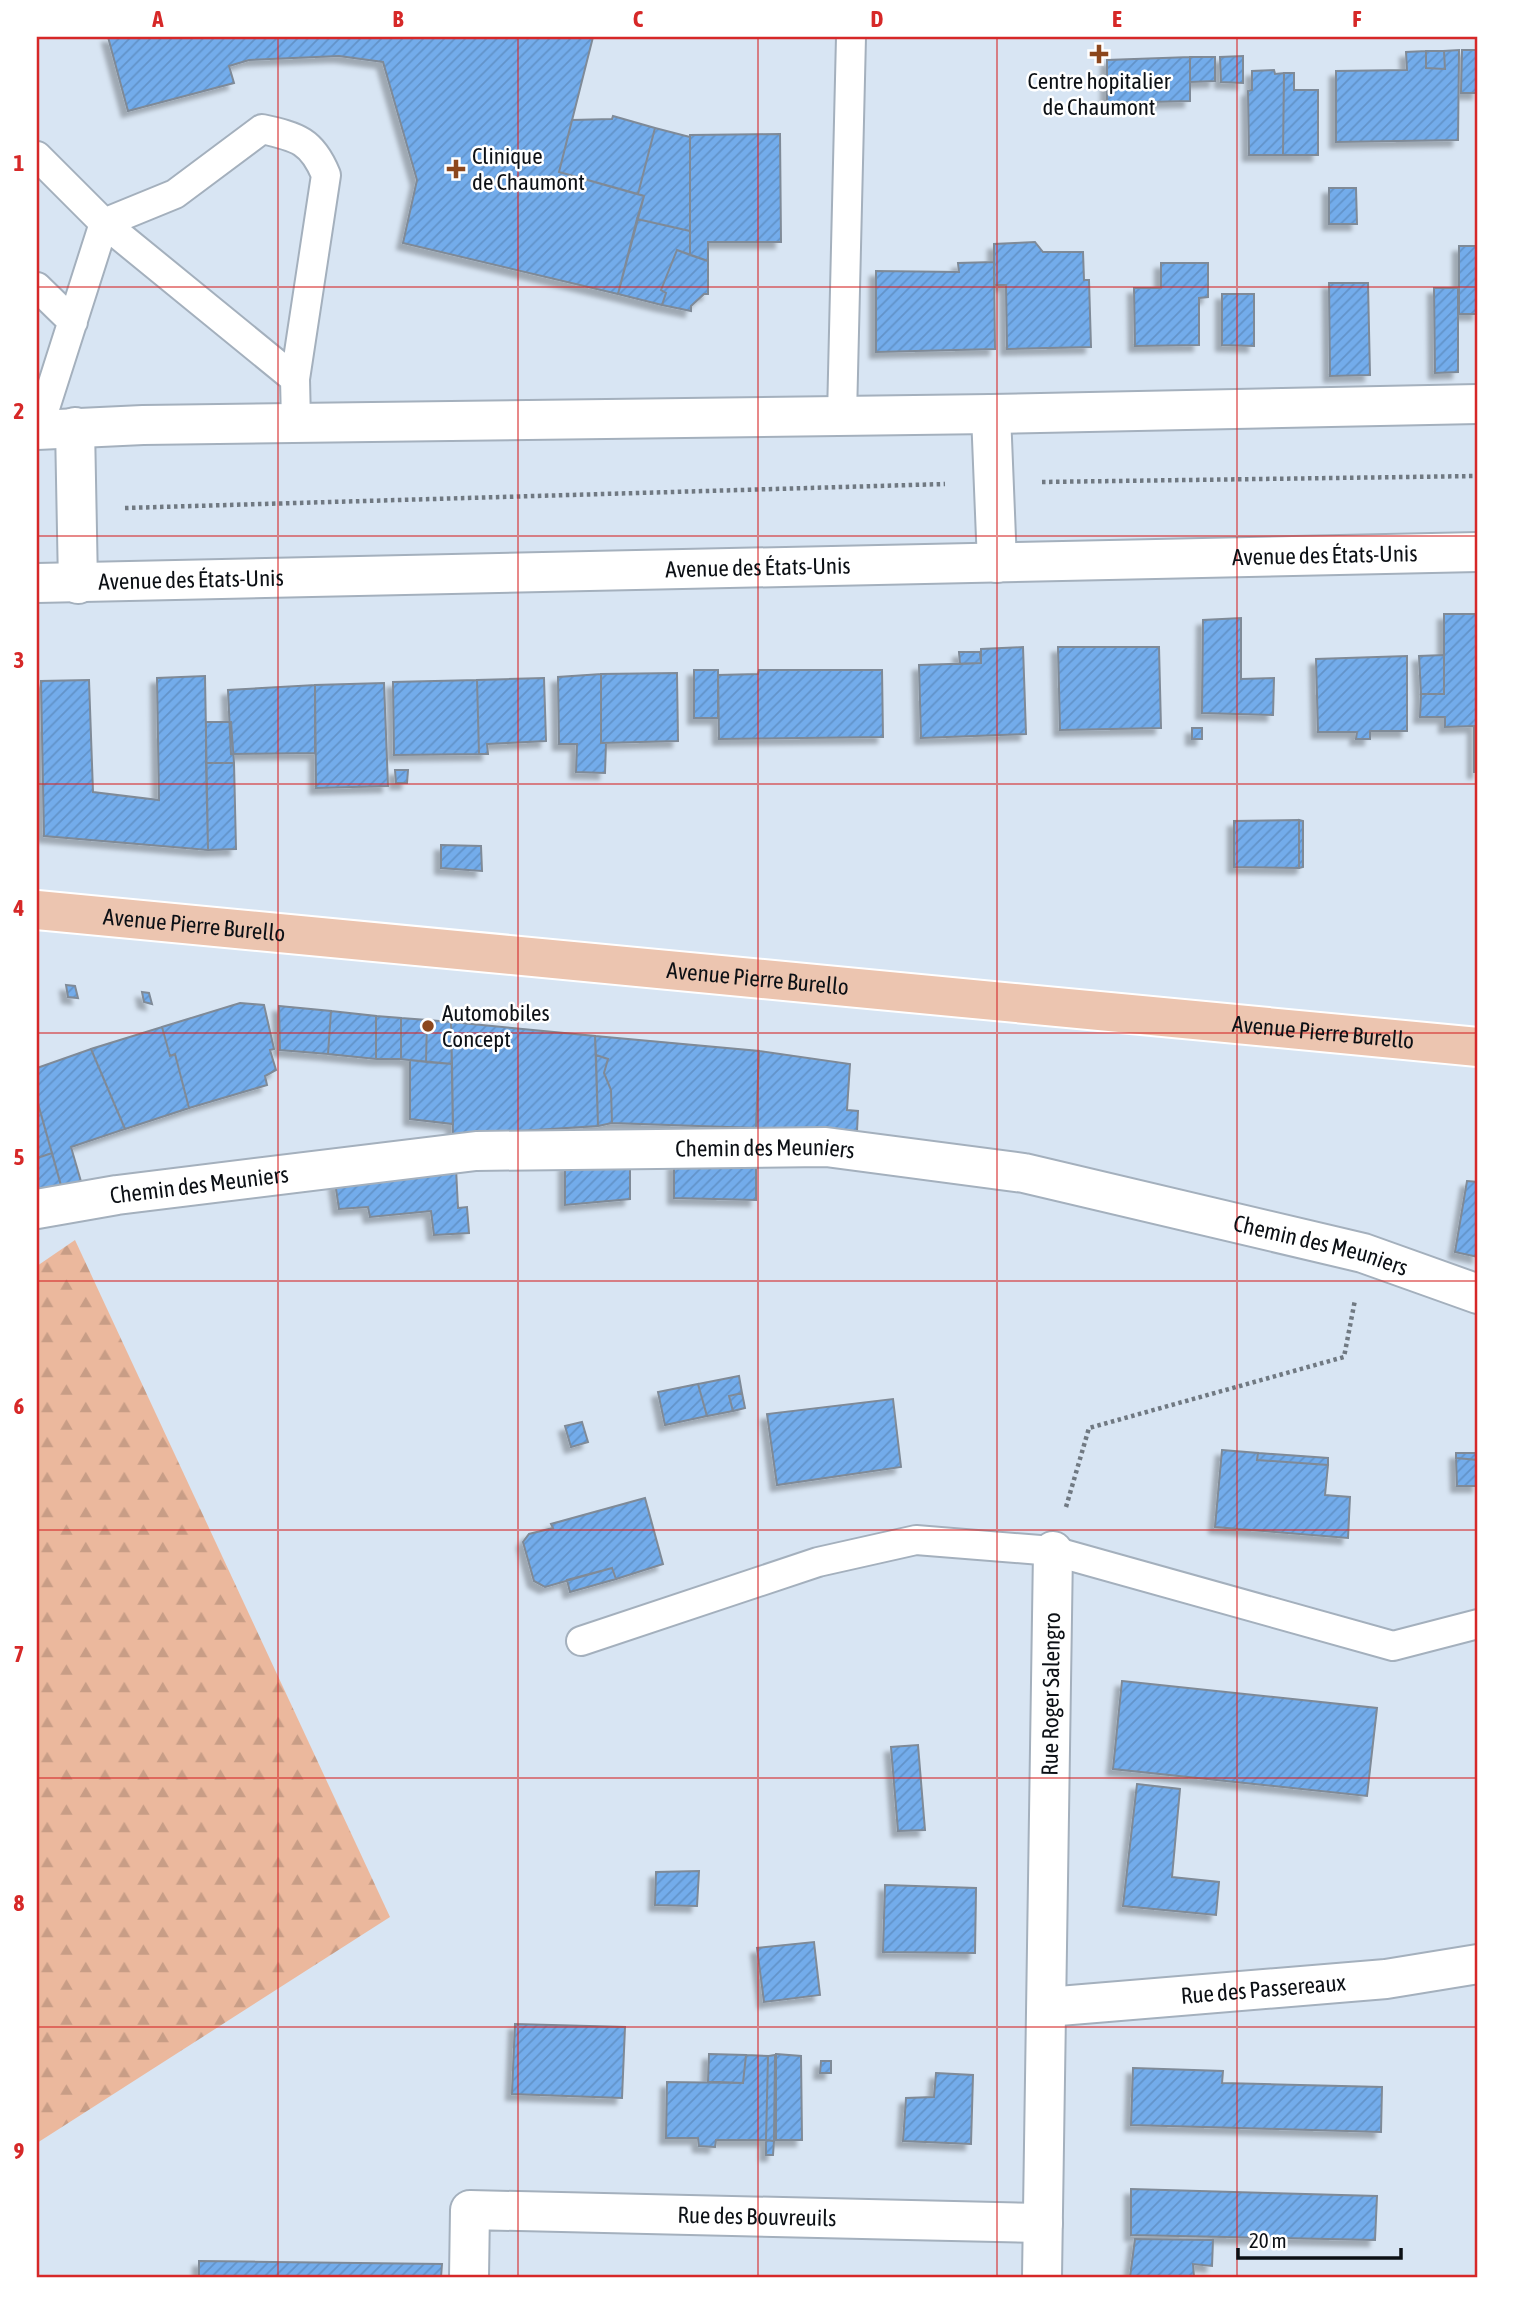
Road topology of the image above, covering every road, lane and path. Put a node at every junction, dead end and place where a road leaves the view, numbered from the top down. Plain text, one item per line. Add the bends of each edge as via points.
1 (851, 37) edge
2 (37, 156) edge
3 (104, 223) junction
4 (37, 287) edge
5 (73, 322) junction
6 (295, 379) junction
7 (1478, 404) edge
8 (991, 414) junction
9 (842, 416) junction
10 (296, 422) junction
11 (50, 429) edge
12 (1478, 476) edge
13 (994, 482) junction
14 (76, 510) junction
15 (1478, 552) edge
16 (997, 563) junction
17 (37, 583) edge
18 (78, 584) junction
19 (37, 910) edge
20 (1478, 1047) edge
21 (37, 1209) edge
22 (1363, 1253) junction
23 (1478, 1294) edge
24 (1053, 1551) junction
25 (1478, 1624) edge
26 (581, 1641) dead end
27 (1478, 1964) edge
28 (1047, 2007) junction
29 (1043, 2223) junction
30 (469, 2277) edge
31 (1042, 2277) edge

1 - 9 lane
2 - 3 lane
3 - 5 lane
3 - 6 lane
3 - 6 lane via 175,194 262,129 292,135 316,151 326,176
4 - 5 lane
5 - 11 lane
6 - 10 lane
7 - 8 street
8 - 9 street
8 - 13 street
9 - 10 street
10 - 11 street
11 - 14 street
12 - 13 path
13 - 14 path
13 - 16 street
14 - 18 street
15 - 16 street, Avenue des États-Unis
16 - 18 street, Avenue des États-Unis
17 - 18 street, Avenue des États-Unis
19 - 20 main road, Avenue Pierre Burello
21 - 22 street, Chemin des Meuniers via 476,1151 826,1147 1024,1173
22 - 23 street, Chemin des Meuniers
22 - 24 path via 1344,1357 1089,1428
24 - 25 lane via 1393,1646
24 - 26 lane via 916,1540 818,1562
24 - 28 street, Rue Roger Salengro
27 - 28 street, Rue des Passereaux via 1386,1979
28 - 29 street, Rue Roger Salengro
29 - 30 street, Rue des Bouvreuils via 470,2210
29 - 31 street, Rue Roger Salengro

